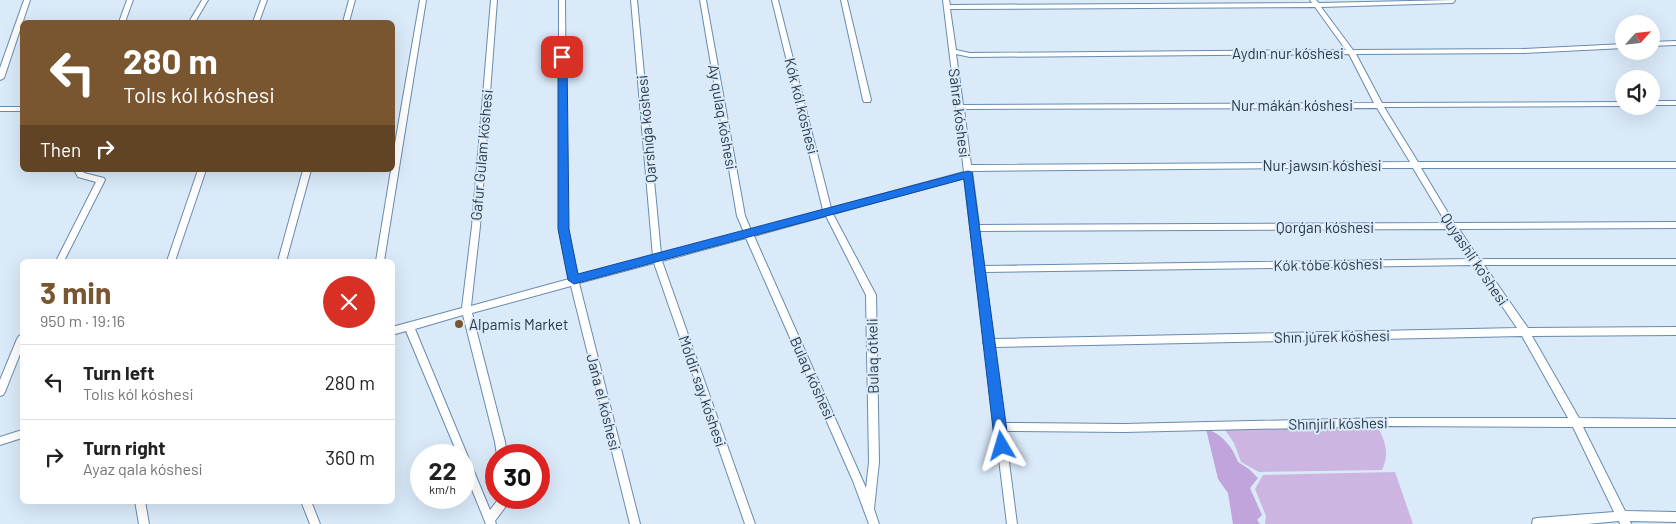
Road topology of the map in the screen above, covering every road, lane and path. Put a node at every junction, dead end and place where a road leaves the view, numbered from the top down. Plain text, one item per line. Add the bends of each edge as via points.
1 (27, 0) edge
2 (130, 0) edge
3 (205, 0) edge
4 (264, 0) edge
5 (352, 0) edge
6 (423, 0) edge
7 (494, 0) edge
8 (562, 0) edge
9 (634, 0) edge
10 (703, 0) edge
11 (775, 0) edge
12 (844, 0) edge
13 (1452, 1) edge
14 (1314, 3) edge
15 (946, 4) edge
16 (20, 20) edge
17 (20, 20) edge
18 (123, 20) edge
19 (193, 20) edge
20 (257, 20) edge
21 (347, 20) edge
22 (1676, 43) edge
23 (1660, 44) edge
24 (1615, 46) edge
25 (952, 51) junction
26 (1352, 53) junction
27 (0, 78) edge
28 (867, 100) dead end
29 (1676, 103) edge
30 (1615, 104) edge
31 (1660, 104) edge
32 (1379, 105) junction
33 (960, 107) junction
34 (0, 108) edge
35 (20, 109) edge
36 (1416, 165) junction
37 (1676, 166) edge
38 (395, 170) edge
39 (968, 171) junction
40 (201, 172) edge
41 (306, 172) edge
42 (395, 172) edge
43 (80, 173) edge
44 (828, 212) junction
45 (1676, 225) edge
46 (1452, 226) junction
47 (975, 228) junction
48 (750, 233) junction
49 (657, 258) junction
50 (61, 259) edge
51 (172, 259) edge
52 (283, 259) edge
53 (380, 259) edge
54 (1475, 262) junction
55 (1676, 262) edge
56 (980, 269) junction
57 (574, 280) junction
58 (466, 309) junction
59 (409, 326) junction
60 (395, 330) edge
61 (1676, 331) edge
62 (1525, 332) junction
63 (988, 343) junction
64 (20, 344) edge
65 (0, 392) edge
66 (1576, 423) junction
67 (1676, 423) edge
68 (1000, 427) junction
69 (20, 435) edge
70 (0, 441) edge
71 (458, 444) edge
72 (499, 444) edge
73 (475, 485) edge
74 (141, 504) edge
75 (307, 504) edge
76 (498, 509) edge
77 (869, 509) junction
78 (1676, 517) edge
79 (1624, 520) edge
80 (490, 522) edge
81 (1537, 523) edge
82 (144, 524) edge
83 (315, 524) edge
84 (635, 524) edge
85 (750, 524) edge
86 (874, 524) edge
87 (1012, 524) edge

1 - 16 street
2 - 18 street
3 - 19 street
4 - 20 street
5 - 21 street
6 - 38 street
7 - 58 street, Gafur Gulam kóshesi
8 - 57 street, Jańa el kóshesi via 563,229
9 - 49 street, Qarshıǵa kóshesi
10 - 48 street, Ay qulaq kóshesi via 741,216
11 - 44 street, Kók kól kóshesi
12 - 28 street
13 - 14 street
14 - 15 street
14 - 26 street, Quyashli ko'shesi
15 - 25 street, Sahra kóshesi
17 - 27 street
22 - 23 street
24 - 26 street, Aydın nur kóshesi
25 - 26 street, Aydın nur kóshesi via 970,55
25 - 33 street, Sahra kóshesi
26 - 32 street, Quyashli ko'shesi
29 - 31 street
30 - 32 street, Nur mákán kóshesi
32 - 33 street, Nur mákán kóshesi
32 - 36 street, Quyashli ko'shesi
33 - 39 street, Sahra kóshesi
34 - 35 street
36 - 37 street, Nur jawsın kóshesi
36 - 39 street, Nur jawsın kóshesi
36 - 46 street, Quyashli ko'shesi
39 - 44 street, Nur jawsın kóshesi
39 - 47 street, Sahra kóshesi
40 - 51 street
41 - 52 street
42 - 53 street
43 - 50 street via 101,180
44 - 48 street, Nur jawsın kóshesi
44 - 77 street, Bulaq ótkeli via 871,295 874,462
45 - 46 street, Qorǵan kóshesi
46 - 47 street, Qorǵan kóshesi
46 - 54 street, Quyashli ko'shesi
47 - 56 street, Sahra kóshesi
48 - 49 street, Nur jawsın kóshesi
48 - 77 street, Bulaq kóshesi
49 - 57 street, Nur jawsın kóshesi
49 - 85 street, Móldir say kóshesi
54 - 55 street, Kók tóbe kóshesi
54 - 56 street, Kók tóbe kóshesi
54 - 62 street, Quyashli ko'shesi
56 - 63 street, Sahra kóshesi
57 - 58 street, Nur jawsın kóshesi
57 - 84 street, Jańa el kóshesi
58 - 59 street, Nur jawsın kóshesi
58 - 72 street
59 - 60 street, Nur jawsın kóshesi
59 - 71 street
61 - 62 street, Shın júrek kóshesi
62 - 63 street, Shın júrek kóshesi
62 - 66 street, Quyashli ko'shesi
63 - 68 street, Sahra kóshesi
64 - 65 street
66 - 67 street, Shınjırlı kóshesi
66 - 68 street, Shınjırlı kóshesi
66 - 79 street, Quyashli ko'shesi
68 - 87 street, Sahra kóshesi
69 - 70 street
73 - 80 street
74 - 82 street
75 - 83 street
76 - 80 street
77 - 86 street, Bulaq kóshesi
78 - 79 street
79 - 81 street

